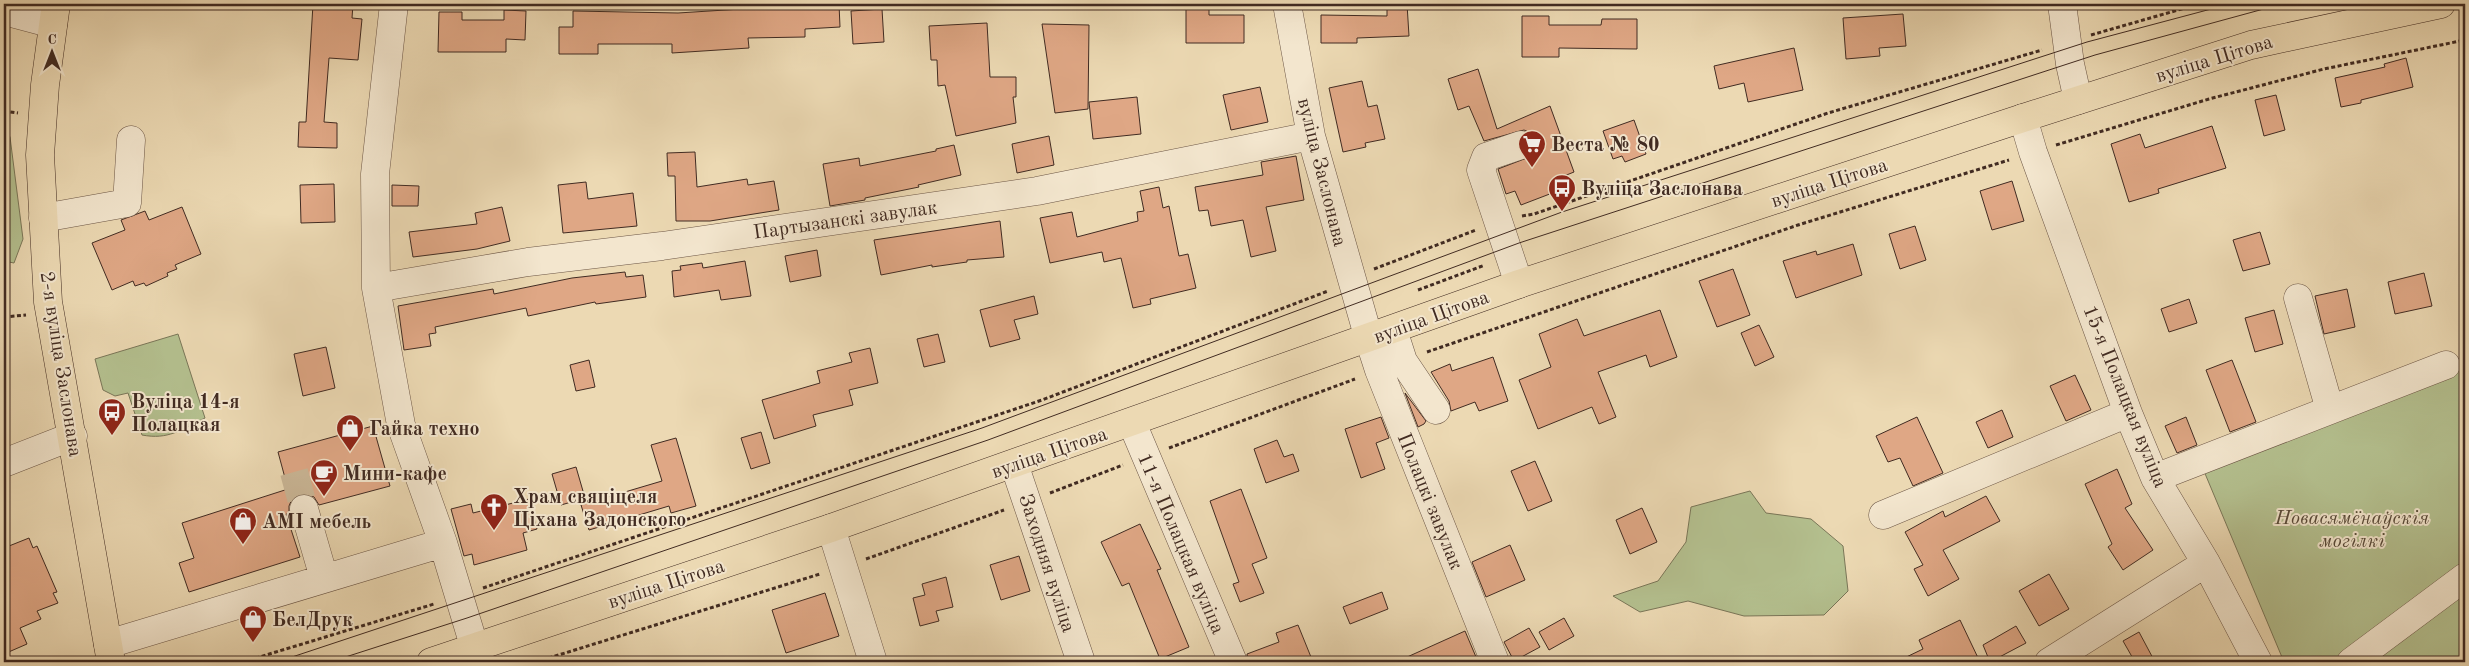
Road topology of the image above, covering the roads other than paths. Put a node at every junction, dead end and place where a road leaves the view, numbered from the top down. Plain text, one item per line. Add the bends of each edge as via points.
1 (394, 4) edge
2 (1287, 4) edge
3 (2062, 4) edge
4 (2441, 4) edge
5 (4, 11) edge
6 (54, 14) edge
7 (2078, 100) junction
8 (2023, 118) junction
9 (1311, 136) junction
10 (131, 140) dead end
11 (1521, 145) dead end
12 (43, 218) junction
13 (1520, 284) junction
14 (376, 288) junction
15 (2298, 298) dead end
16 (1381, 334) junction
17 (2446, 365) dead end
18 (1391, 366) junction
19 (1436, 410) dead end
20 (2330, 410) junction
21 (2128, 413) junction
22 (1132, 423) junction
23 (73, 436) junction
24 (4, 462) edge
25 (1014, 464) junction
26 (2155, 478) junction
27 (304, 509) tunnel mouth
28 (1883, 515) dead end
29 (831, 528) junction
30 (443, 543) junction
31 (2206, 563) junction
32 (2465, 577) edge
33 (324, 578) junction
34 (109, 653) edge
35 (477, 655) edge
36 (431, 662) edge
37 (873, 662) edge
38 (1081, 662) edge
39 (1232, 662) edge
40 (1495, 662) edge
41 (2049, 662) edge
42 (2258, 662) edge
43 (2352, 662) edge

1 - 14 street via 375,174
2 - 9 street, вуліца Заслонава
3 - 7 street
4 - 7 main road, вуліца Цітова via 2251,45
5 - 6 street
6 - 12 main road, 2-я вуліца Заслонава via 40,155
7 - 8 main road, вуліца Цітова
8 - 13 main road, вуліца Цітова
8 - 21 street, 15-я Полацкая вуліца
9 - 14 street, Партызанскі завулак via 1037,191 672,245 528,262
9 - 16 street, вуліца Заслонава via 1352,282
10 - 12 street via 127,203
11 - 13 street via 1486,157 1481,170
12 - 23 main road, 2-я вуліца Заслонава via 48,302
13 - 16 main road, вуліца Цітова
14 - 30 street via 401,425
15 - 20 street
16 - 18 street, вуліца Заслонава
16 - 22 main road, вуліца Цітова
17 - 20 street
18 - 19 street
18 - 40 street, Полацкі завулак
20 - 26 street
21 - 26 street, 15-я Полацкая вуліца
21 - 28 street
22 - 25 main road, вуліца Цітова
22 - 39 street, 11-я Полацкая вуліца
23 - 24 street
23 - 34 main road, 2-я вуліца Заслонава
25 - 29 main road, вуліца Цітова
25 - 38 street, Заходняя вуліца
26 - 31 street, 15-я Полацкая вуліца
27 - 33 street
29 - 35 main road, вуліца Цітова
29 - 37 street
30 - 33 street
30 - 35 street
31 - 41 street
31 - 42 street, 15-я Полацкая вуліца
32 - 43 street
33 - 34 street
35 - 36 main road, вуліца Цітова

